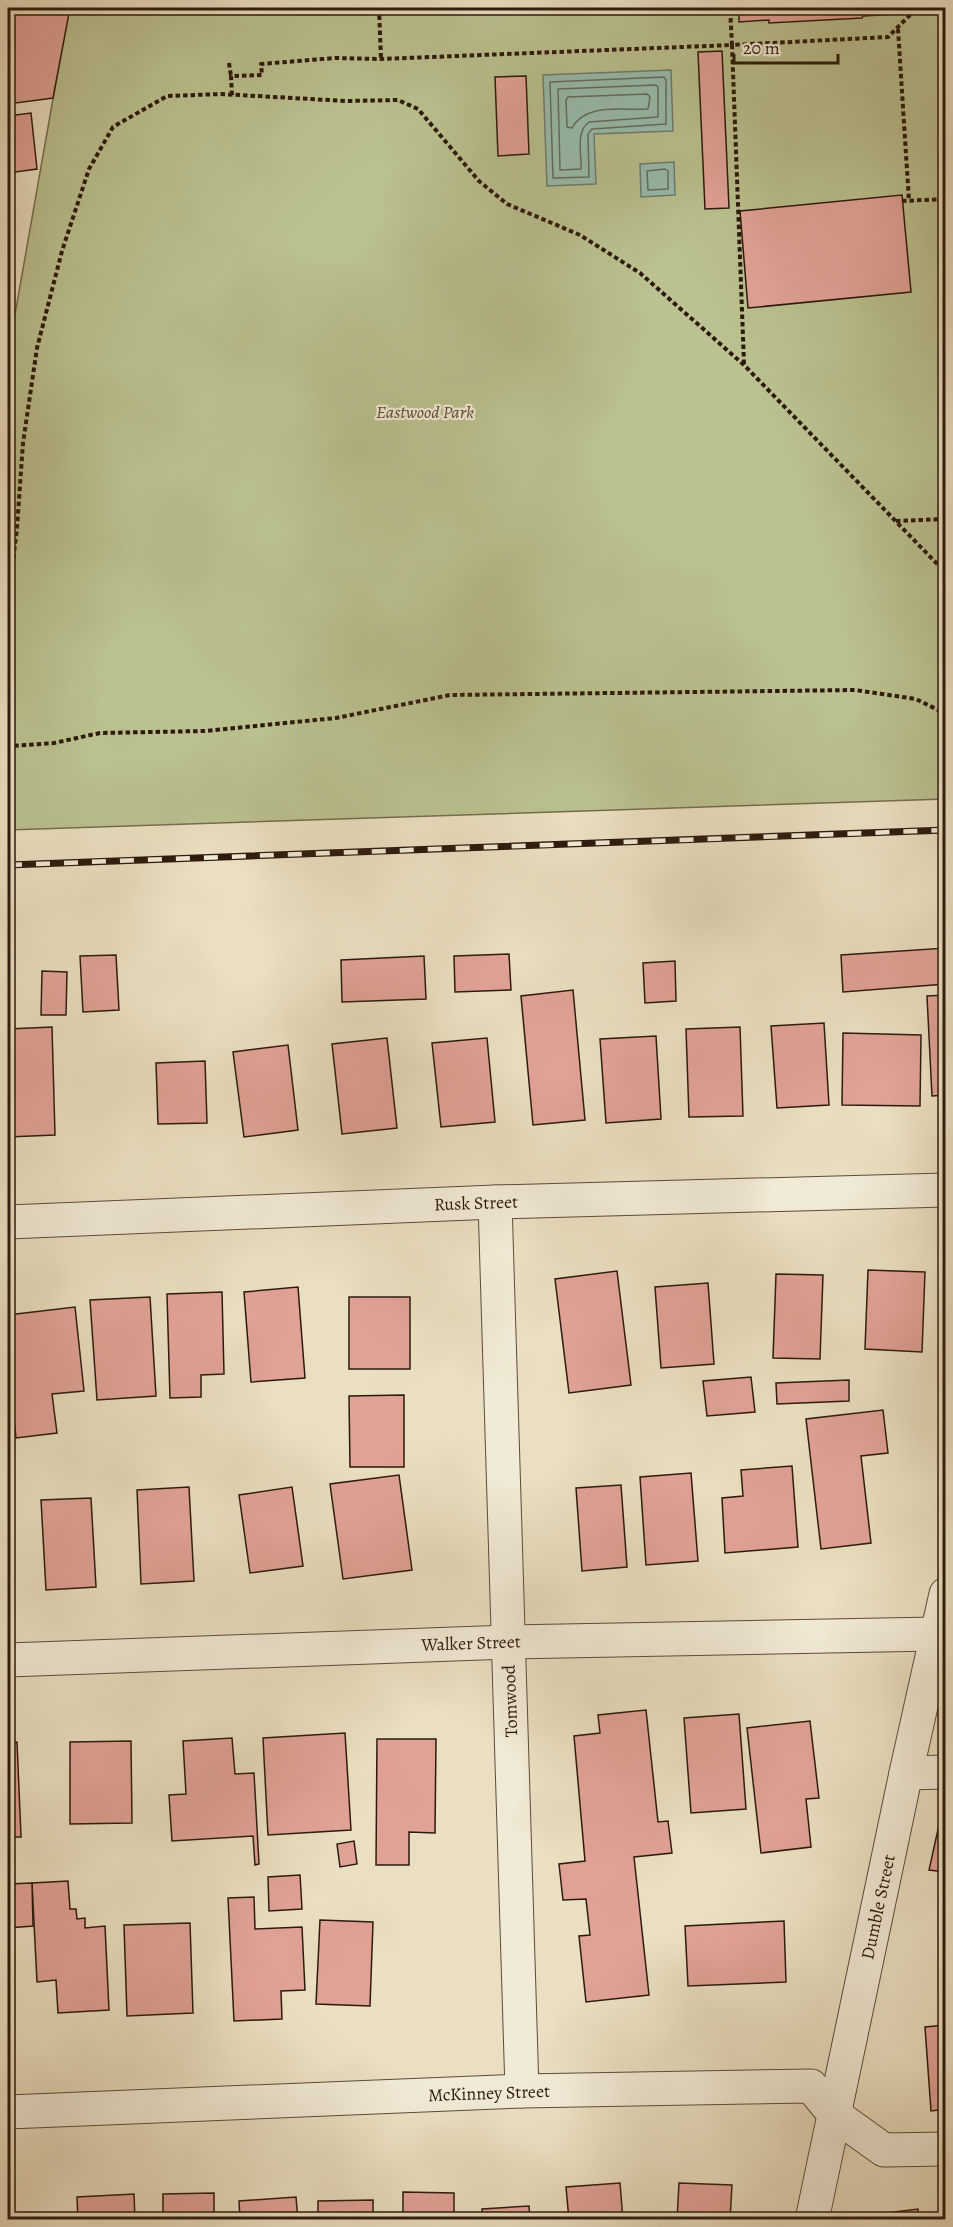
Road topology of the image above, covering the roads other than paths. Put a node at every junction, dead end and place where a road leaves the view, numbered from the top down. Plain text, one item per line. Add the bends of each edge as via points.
1 (945, 1190) edge
2 (495, 1202) junction
3 (8, 1222) edge
4 (945, 1594) edge
5 (936, 1634) junction
6 (509, 1641) junction
7 (8, 1660) edge
8 (945, 1772) edge
9 (906, 1773) junction
10 (522, 2091) junction
11 (8, 2112) edge
12 (835, 2115) junction
13 (945, 2149) edge
14 (812, 2220) edge

1 - 2 street, Rusk Street
2 - 3 street, Rusk Street
2 - 6 street, Tomwood
4 - 5 street, Dumble Street
5 - 6 street, Walker Street
5 - 9 street, Dumble Street
6 - 7 street, Walker Street
6 - 10 street, Tomwood
8 - 9 street
9 - 12 street, Dumble Street
10 - 11 street, McKinney Street
10 - 12 street, McKinney Street via 811,2086
12 - 13 street, McKinney Street via 884,2150
12 - 14 street, Dumble Street

